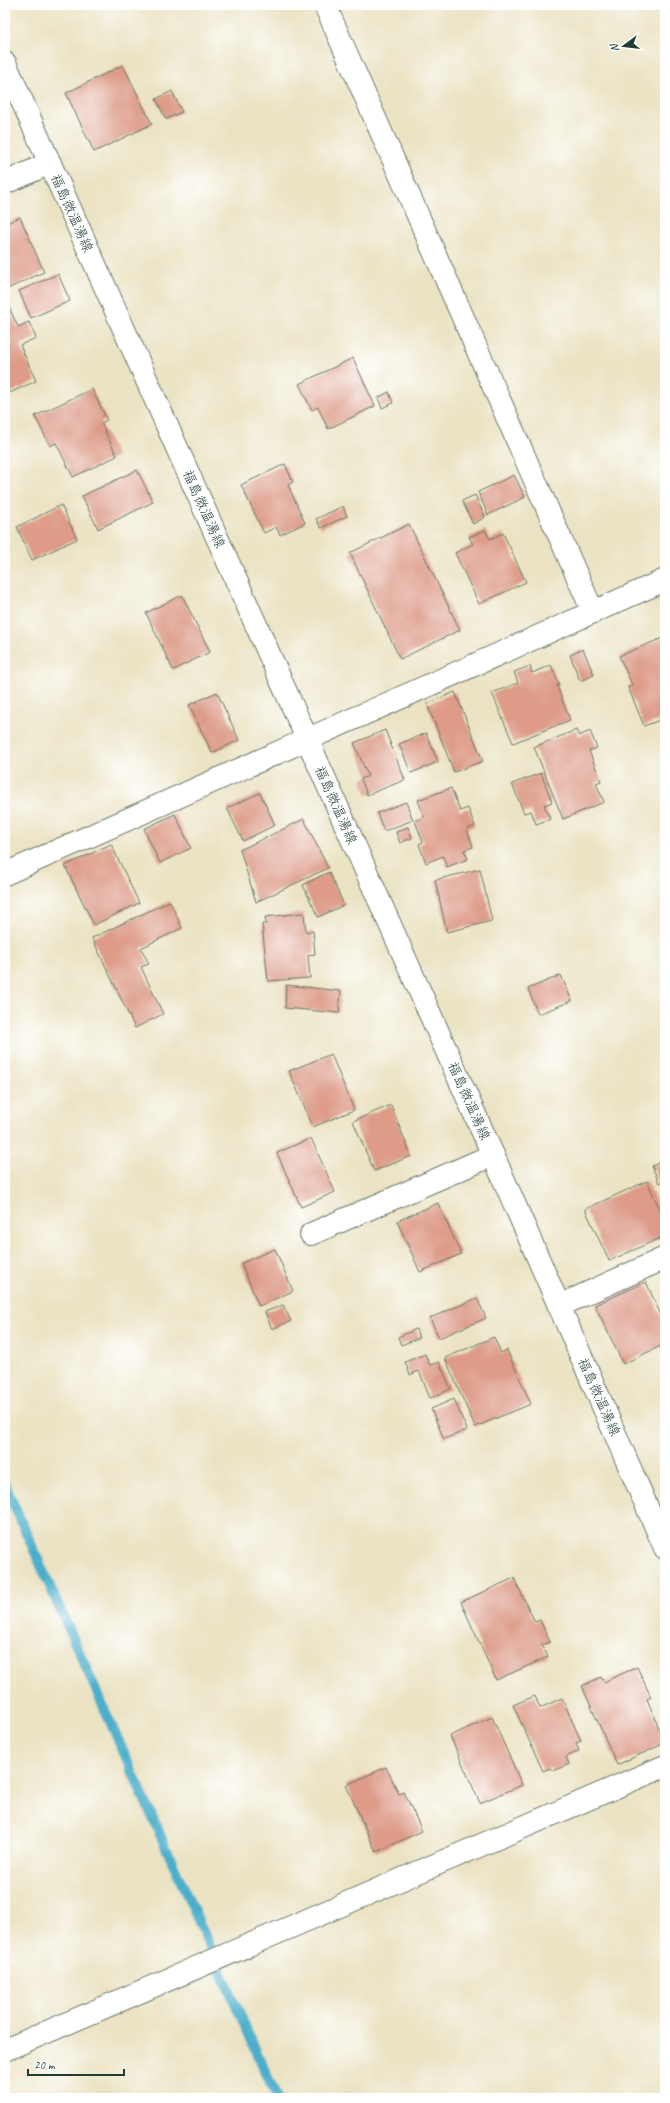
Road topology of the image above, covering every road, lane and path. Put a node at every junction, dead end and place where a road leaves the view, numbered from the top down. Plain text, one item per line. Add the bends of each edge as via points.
1 (325, 5) edge
2 (5, 62) edge
3 (50, 163) junction
4 (5, 183) edge
5 (665, 580) edge
6 (593, 612) junction
7 (308, 740) junction
8 (5, 874) edge
9 (493, 1155) junction
10 (311, 1234) dead end
11 (665, 1258) edge
12 (559, 1306) junction
13 (665, 1548) edge
14 (665, 1766) edge
15 (5, 2050) edge

1 - 6 street
2 - 3 street, 福島微温湯線
3 - 4 street
3 - 7 street, 福島微温湯線
5 - 6 street
6 - 7 street
7 - 8 street
7 - 9 street, 福島微温湯線
9 - 10 street
9 - 12 street, 福島微温湯線
11 - 12 street
12 - 13 street, 福島微温湯線
14 - 15 street

